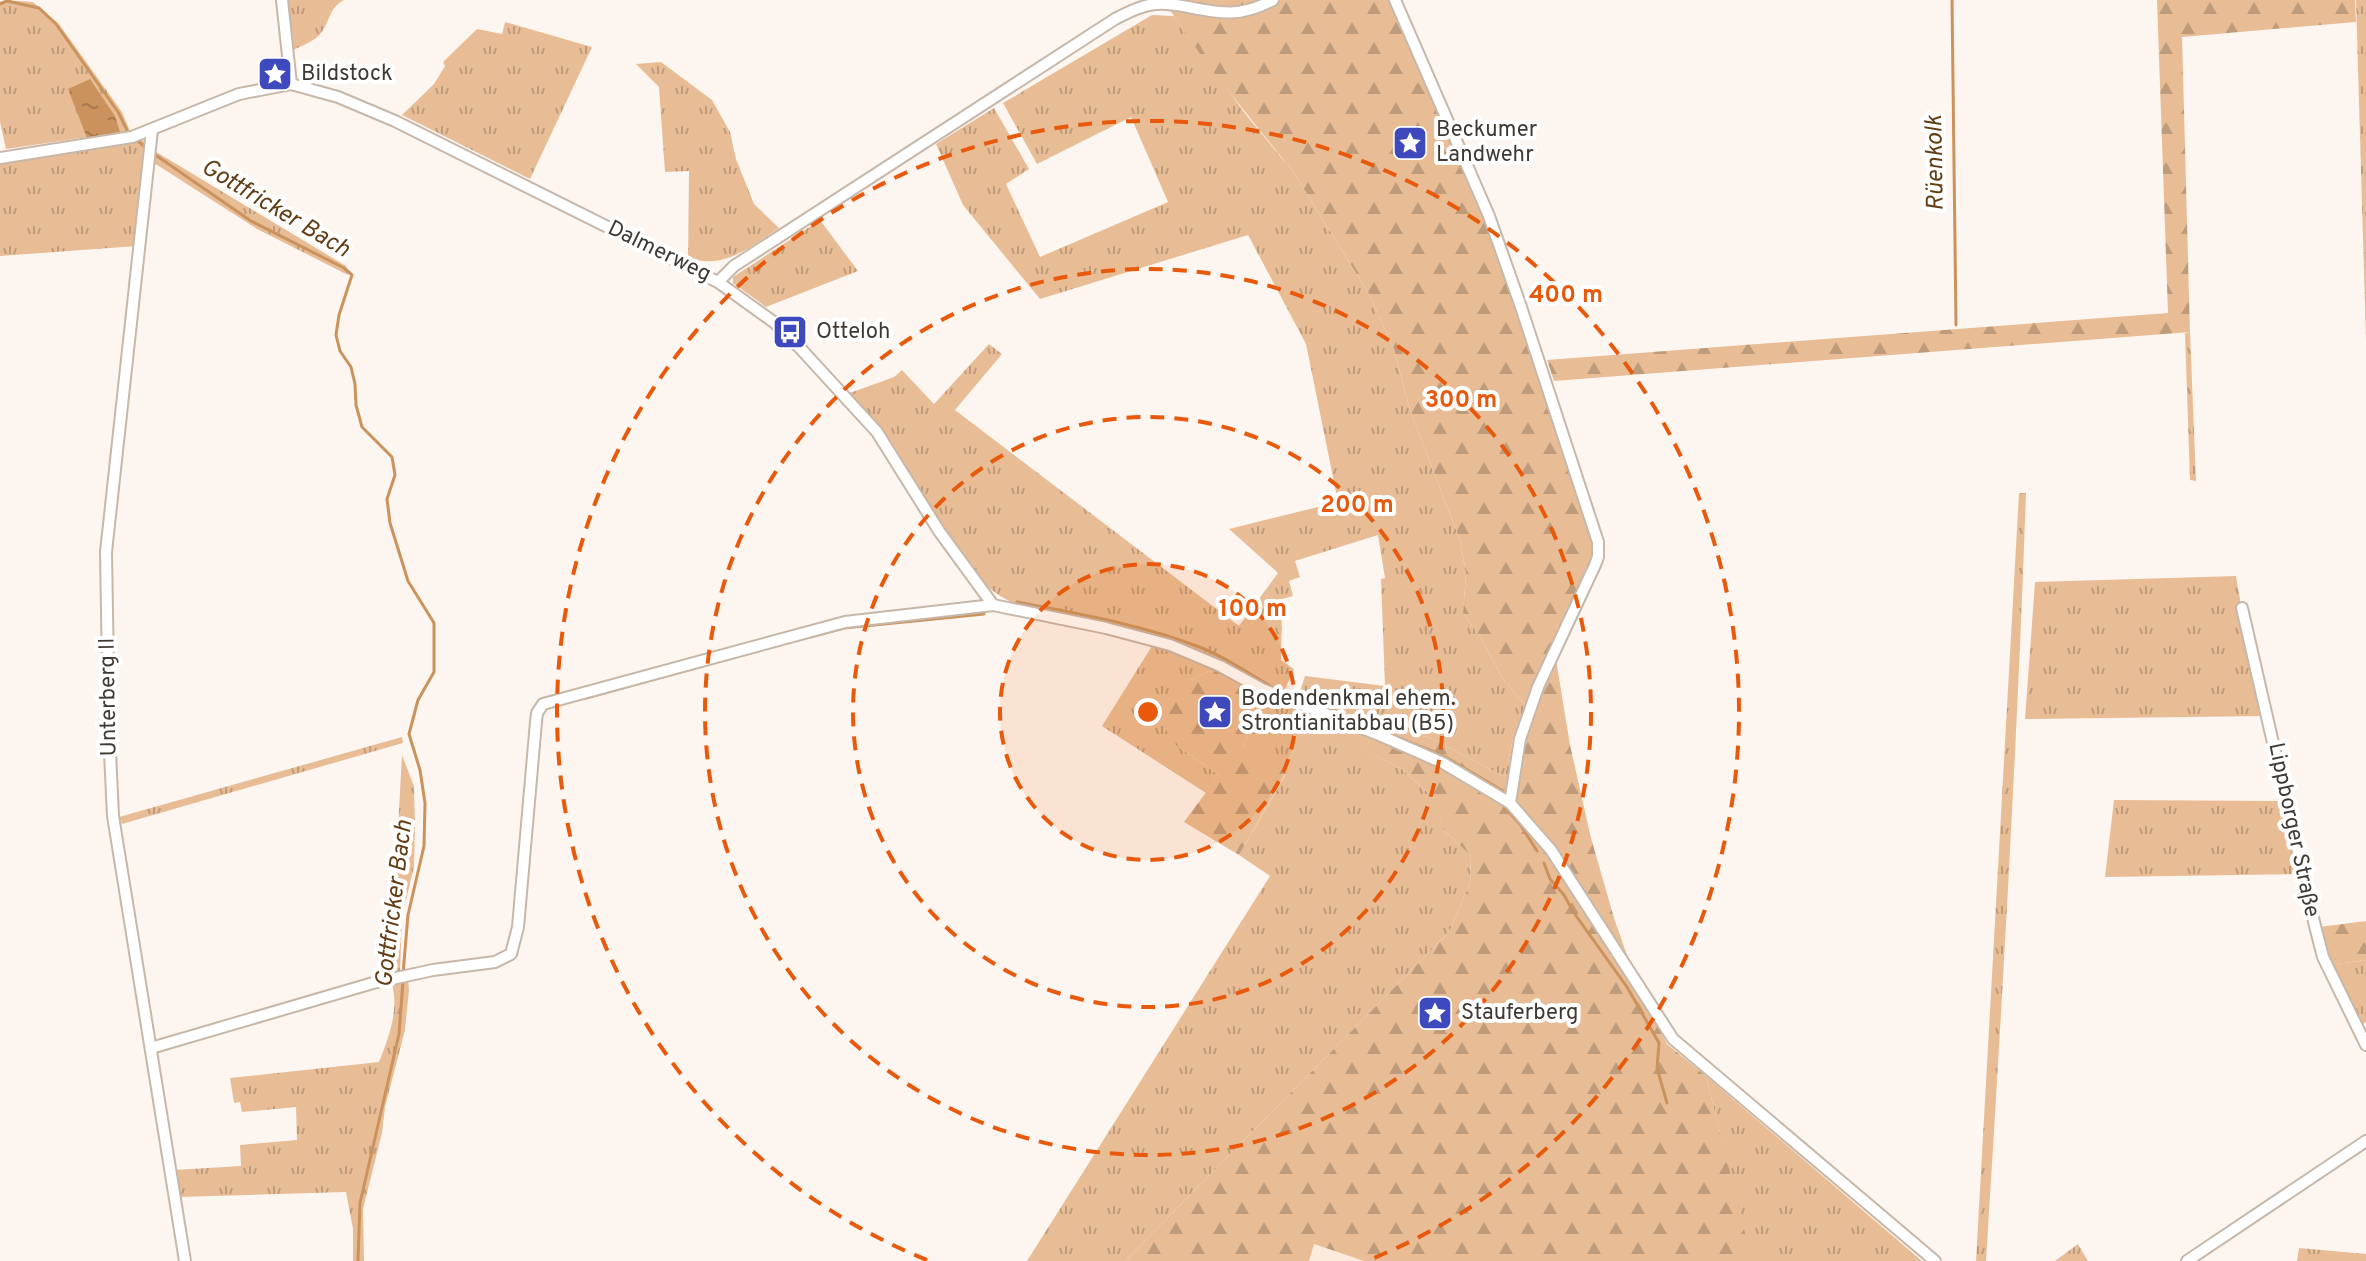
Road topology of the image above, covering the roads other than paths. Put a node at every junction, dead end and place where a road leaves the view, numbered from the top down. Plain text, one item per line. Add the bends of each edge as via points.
1 (282, 0) edge
2 (1273, 0) edge
3 (1395, 0) edge
4 (291, 84) junction
5 (152, 130) junction
6 (0, 158) edge
7 (718, 282) junction
8 (993, 605) junction
9 (2242, 608) dead end
10 (1510, 803) junction
11 (2366, 1045) edge
12 (151, 1048) junction
13 (2366, 1141) edge
14 (185, 1261) edge
15 (1935, 1261) edge
16 (2187, 1261) edge

1 - 4 street
2 - 7 street, Dalmerweg via 1228,14 1154,4 1115,19 734,266
3 - 10 street via 1489,216 1598,542 1595,565 1538,687 1520,739
4 - 5 street, Dalmerweg via 239,94
4 - 7 street, Dalmerweg via 395,121
5 - 6 street, Dalmerweg
5 - 12 street, Unterberg II via 106,552 113,816
7 - 8 street via 787,334 877,432
8 - 10 street via 1170,645 1443,763
8 - 12 street via 845,622 543,704 537,713 518,927 511,954 495,962 373,983
9 - 11 street, Lippborger Straße via 2323,957
10 - 15 street via 1551,850 1673,1039
12 - 14 street, Unterberg II
13 - 16 street

